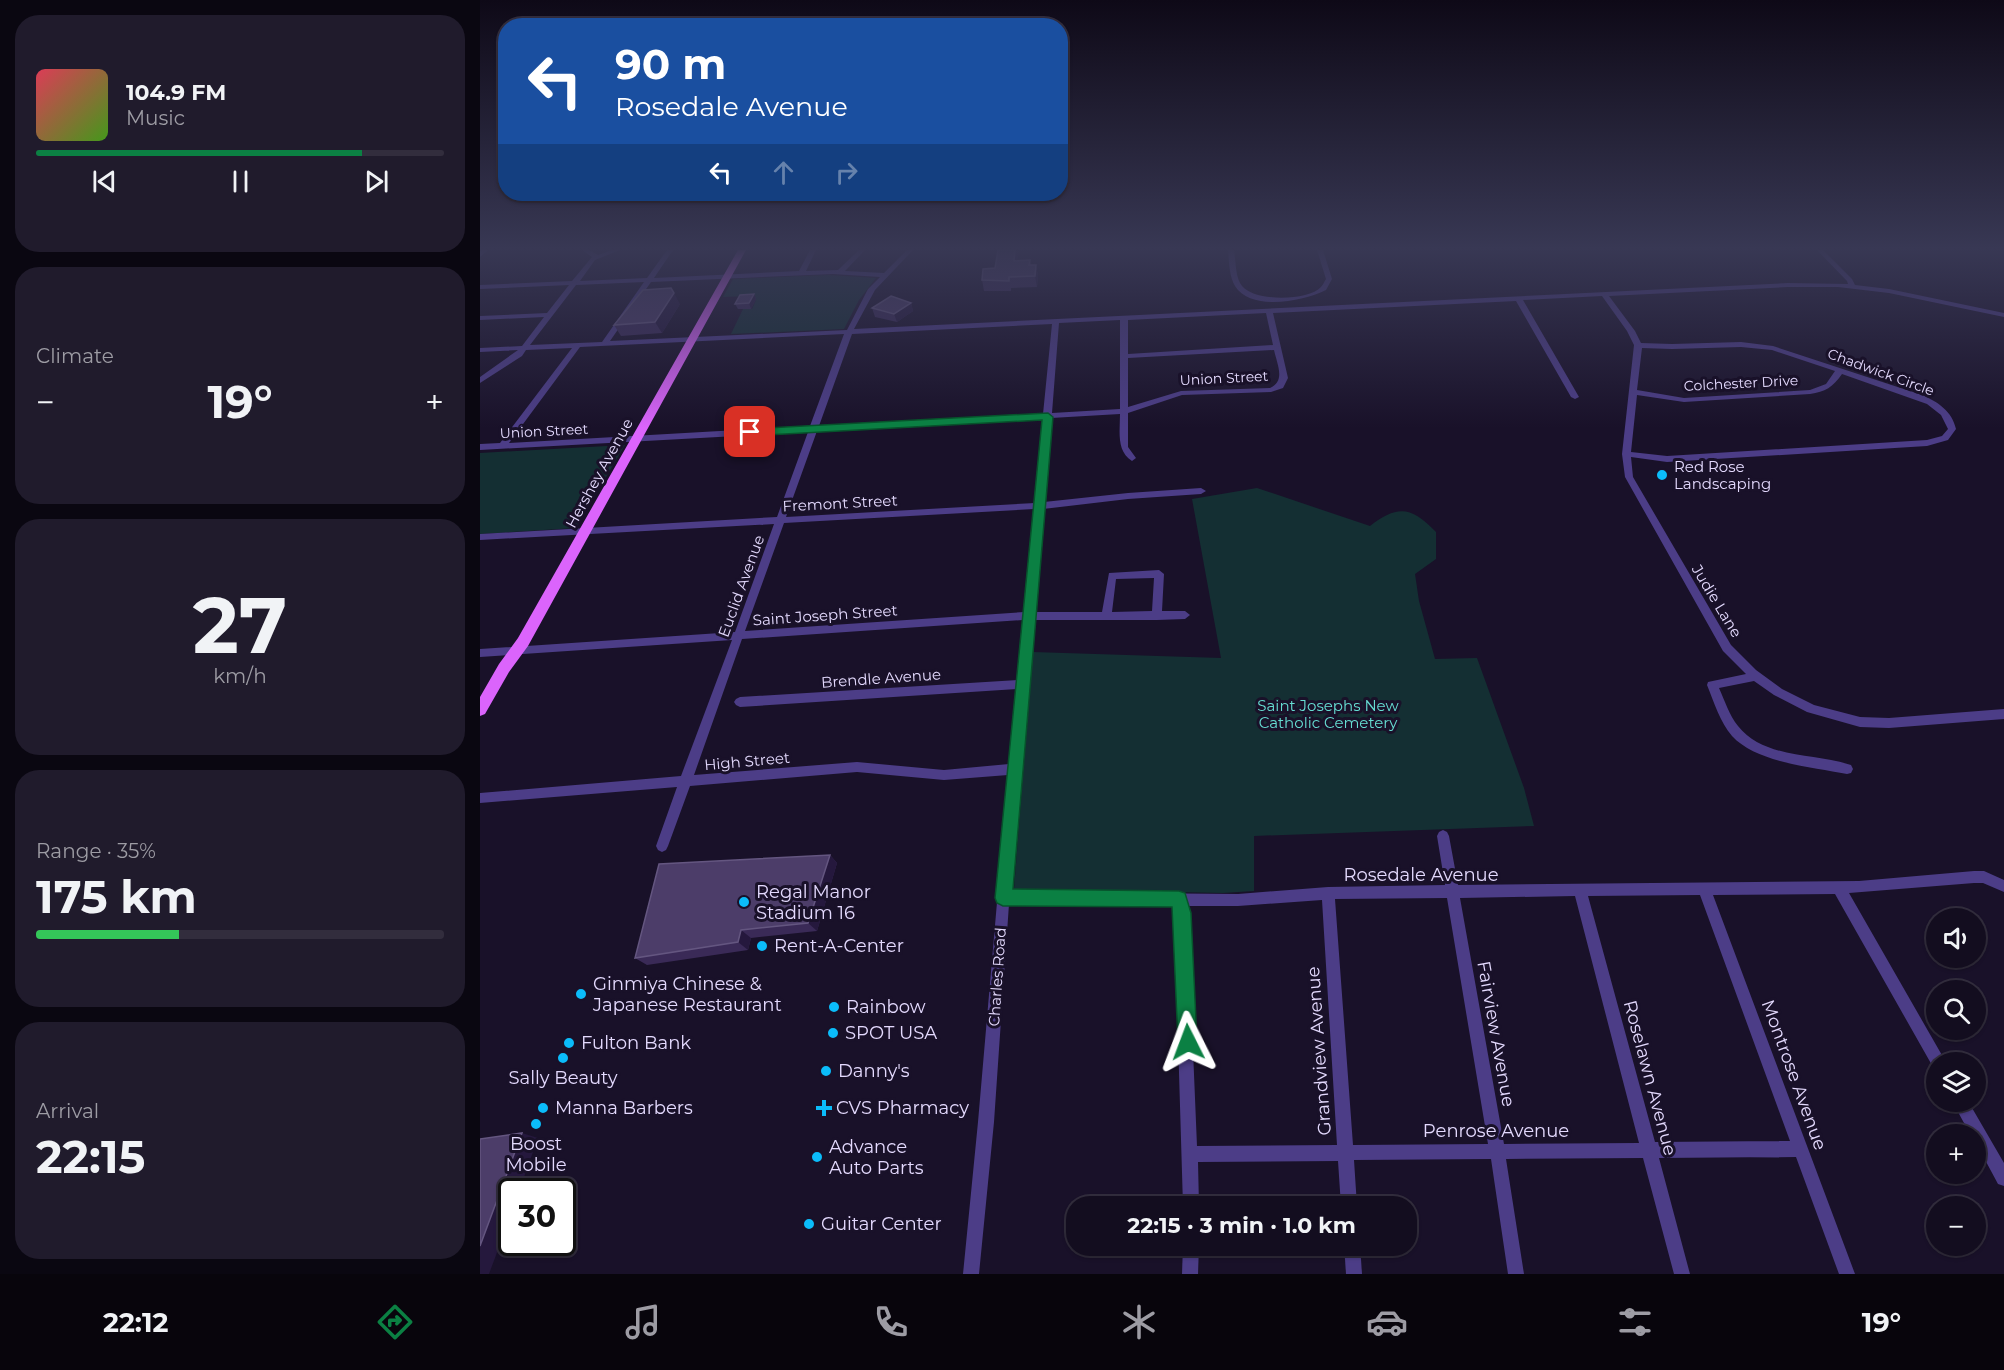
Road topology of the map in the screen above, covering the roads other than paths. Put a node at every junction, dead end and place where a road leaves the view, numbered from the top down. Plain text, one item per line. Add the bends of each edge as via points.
1 (553, 309) edge
2 (628, 309) edge
3 (709, 309) edge
4 (860, 309) edge
5 (1278, 309) edge
6 (1525, 309) edge
7 (1615, 309) edge
8 (1980, 309) edge
9 (1269, 310) junction
10 (549, 315) junction
11 (2004, 315) edge
12 (1124, 317) junction
13 (480, 318) edge
14 (1056, 321) junction
15 (849, 332) junction
16 (693, 340) junction
17 (604, 344) junction
18 (1638, 345) junction
19 (577, 346) junction
20 (1278, 347) junction
21 (523, 349) junction
22 (480, 350) edge
23 (1125, 356) junction
24 (1840, 370) junction
25 (480, 381) edge
26 (1633, 392) junction
27 (1575, 398) dead end
28 (1125, 411) junction
29 (1048, 417) junction
30 (814, 429) junction
31 (637, 440) junction
32 (502, 446) junction
33 (480, 447) edge
34 (1626, 454) junction
35 (1132, 458) dead end
36 (1201, 491) dead end
37 (1039, 506) junction
38 (781, 521) junction
39 (584, 533) junction
40 (480, 537) edge
41 (1185, 615) dead end
42 (1029, 616) junction
43 (1157, 616) junction
44 (1106, 617) junction
45 (739, 636) junction
46 (516, 651) junction
47 (480, 653) edge
48 (1756, 676) junction
49 (1024, 684) junction
50 (740, 702) dead end
51 (480, 710) edge
52 (2004, 714) edge
53 (1847, 769) dead end
54 (1015, 770) junction
55 (686, 781) junction
56 (480, 798) edge
57 (1443, 836) dead end
58 (662, 846) dead end
59 (2004, 886) edge
60 (1839, 887) junction
61 (1705, 890) junction
62 (1452, 892) junction
63 (1580, 892) junction
64 (1328, 893) junction
65 (1003, 898) junction
66 (1179, 899) junction
67 (1932, 1052) edge
68 (1966, 1112) edge
69 (1649, 1149) junction
70 (1800, 1149) junction
71 (1496, 1150) junction
72 (1346, 1152) junction
73 (1192, 1154) junction
74 (2004, 1178) edge
75 (1191, 1196) edge
76 (1348, 1196) edge
77 (1191, 1256) edge
78 (1353, 1256) edge
79 (971, 1274) edge
80 (1190, 1274) edge
81 (1354, 1274) edge
82 (1516, 1274) edge
83 (1682, 1274) edge
84 (1847, 1274) edge

1 - 10 street
2 - 17 street
3 - 16 main road, Hershey Avenue
4 - 15 street, Euclid Avenue
5 - 9 street
6 - 27 street
7 - 18 street
8 - 11 street
9 - 12 street
9 - 20 street, Union Street
10 - 13 street
10 - 21 street
12 - 14 street
12 - 23 street
14 - 15 street
14 - 29 street, Charles Road
15 - 16 street
15 - 30 street, Euclid Avenue
16 - 17 street
16 - 31 main road, Hershey Avenue
17 - 19 street
18 - 24 street, Chadwick Circle via 1756,345
18 - 26 street, Judie Lane
19 - 21 street
19 - 32 street
20 - 23 street
20 - 28 street, Union Street via 1284,378 1276,388 1181,393
21 - 22 street
21 - 25 street
23 - 28 street
24 - 26 street, Colchester Drive via 1832,384 1818,392 1678,400
24 - 34 street, Chadwick Circle via 1933,404 1950,421 1951,432 1940,441 1927,443 1667,459
26 - 34 street, Judie Lane
28 - 29 street, Union Street
28 - 35 street via 1124,447
29 - 30 street, Union Street
29 - 37 street, Charles Road
30 - 31 street, Union Street
30 - 38 street, Euclid Avenue
31 - 32 street, Union Street
31 - 39 main road, Hershey Avenue
32 - 33 street, Union Street
34 - 48 street, Judie Lane via 1627,473 1634,488 1709,619 1727,648
36 - 37 street, Fremont Street
37 - 38 street, Fremont Street
37 - 42 street, Charles Road
38 - 39 street, Fremont Street
38 - 45 street, Euclid Avenue
39 - 40 street, Fremont Street
39 - 46 main road, Hershey Avenue
41 - 43 street, Saint Joseph Street
42 - 44 street, Saint Joseph Street
42 - 45 street, Saint Joseph Street
42 - 49 street, Charles Road
43 - 44 street, Saint Joseph Street
43 - 44 street via 1159,574 1112,576
45 - 46 street, Saint Joseph Street
45 - 55 street, Euclid Avenue
46 - 47 street, Saint Joseph Street
46 - 51 main road, Hershey Avenue
48 - 52 street, Judie Lane via 1811,709 1860,722
48 - 53 street via 1712,685 1735,731 1749,744 1764,750
49 - 50 street, Brendle Avenue
49 - 54 street, Charles Road
54 - 55 street, High Street via 944,775 857,767
54 - 65 street, Charles Road
55 - 56 street, High Street
55 - 58 street, Euclid Avenue
57 - 62 street, Fairview Avenue
59 - 60 street, Rosedale Avenue via 1974,877
60 - 61 street, Rosedale Avenue
60 - 67 street
61 - 63 street, Rosedale Avenue
61 - 70 street, Montrose Avenue
62 - 63 street, Rosedale Avenue
62 - 64 street, Rosedale Avenue
62 - 71 street, Fairview Avenue
63 - 69 street, Roselawn Avenue
64 - 66 street, Rosedale Avenue via 1238,900
64 - 72 street, Grandview Avenue
65 - 66 street, Rosedale Avenue
65 - 79 street, Charles Road
66 - 73 street
68 - 74 street
69 - 70 street, Penrose Avenue
69 - 71 street, Penrose Avenue
69 - 83 street, Roselawn Avenue
70 - 84 street, Montrose Avenue
71 - 72 street, Penrose Avenue
71 - 82 street, Fairview Avenue
72 - 73 street, Penrose Avenue
72 - 76 street, Grandview Avenue
73 - 75 street
77 - 80 street
78 - 81 street

